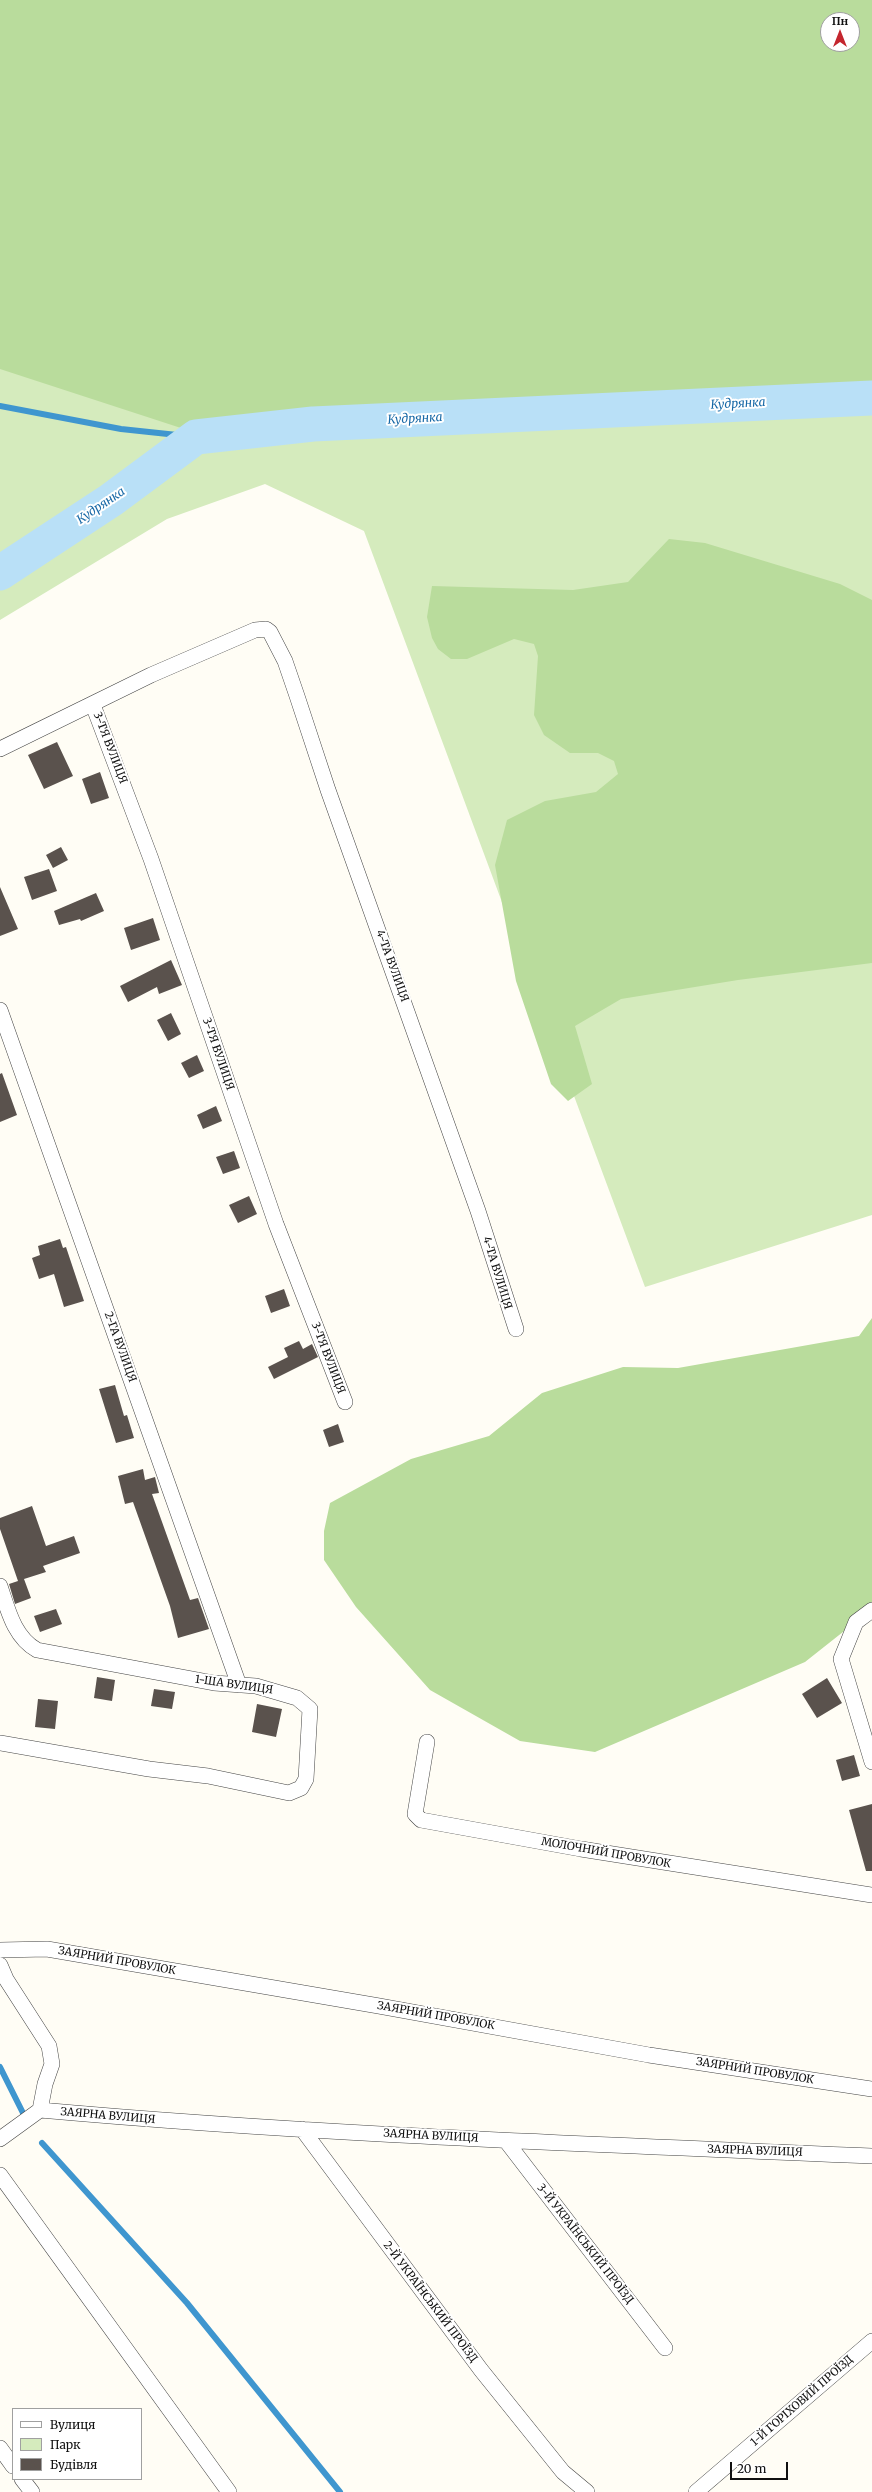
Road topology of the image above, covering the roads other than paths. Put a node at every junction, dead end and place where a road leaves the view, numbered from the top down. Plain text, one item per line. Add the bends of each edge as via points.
1 (93, 705) junction
2 (0, 749) edge
3 (0, 1010) edge
4 (516, 1329) dead end
5 (345, 1402) dead end
6 (0, 1586) edge
7 (872, 1610) edge
8 (239, 1684) junction
9 (427, 1742) dead end
10 (0, 1743) edge
11 (872, 1762) edge
12 (872, 1895) edge
13 (0, 1950) edge
14 (0, 1965) edge
15 (872, 2089) edge
16 (40, 2110) junction
17 (302, 2129) junction
18 (0, 2139) edge
19 (506, 2141) junction
20 (872, 2156) edge
21 (0, 2175) edge
22 (872, 2341) edge
23 (665, 2348) dead end
24 (0, 2448) edge
25 (12, 2465) edge
26 (23, 2480) edge
27 (32, 2492) edge
28 (229, 2492) edge
29 (588, 2492) edge
30 (696, 2492) edge

1 - 2 street, 4-ТА ВУЛИЦЯ
1 - 4 street, 4-ТА ВУЛИЦЯ via 161,670 245,634 260,629 270,632 285,661
1 - 5 street, 3-ТЯ ВУЛИЦЯ via 151,859 276,1224
3 - 8 street, 2-ГА ВУЛИЦЯ
6 - 8 street, 1-ША ВУЛИЦЯ via 15,1627 25,1643 37,1650 192,1679
7 - 11 street via 856,1622 841,1659
8 - 10 street, 1-ША ВУЛИЦЯ via 287,1694 297,1698 310,1709 307,1771 304,1783 296,1791 282,1793 208,1776 149,1769
9 - 12 street, МОЛОЧНИЙ ПРОВУЛОК via 415,1814 421,1820 589,1851
13 - 15 street, ЗАЯРНИЙ ПРОВУЛОК via 46,1949 649,2055
14 - 16 street via 6,1979 50,2046 52,2064
16 - 17 street, ЗАЯРНА ВУЛИЦЯ via 149,2120
16 - 18 street
17 - 19 street, ЗАЯРНА ВУЛИЦЯ
17 - 29 street, 2-Й УКРАЇНСЬКИЙ ПРОЇЗД via 481,2370 563,2472
19 - 20 street, ЗАЯРНА ВУЛИЦЯ
19 - 23 street, 3-Й УКРАЇНСЬКИЙ ПРОЇЗД
21 - 28 street
22 - 30 street, 1-Й ГОРІХОВИЙ ПРОЇЗД
24 - 25 street
26 - 27 street

